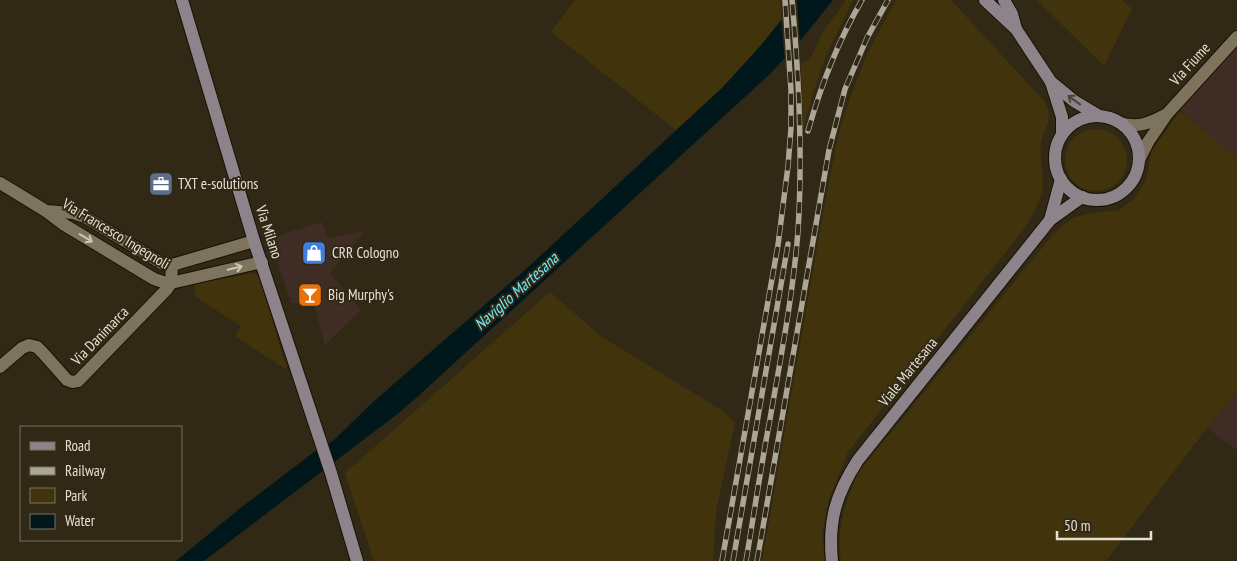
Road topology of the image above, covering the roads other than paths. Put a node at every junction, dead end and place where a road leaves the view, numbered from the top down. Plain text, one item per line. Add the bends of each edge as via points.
1 (182, 0) edge
2 (985, 0) edge
3 (1004, 0) edge
4 (1016, 29) junction
5 (1237, 37) edge
6 (1051, 82) junction
7 (1167, 114) junction
8 (1099, 116) junction
9 (1120, 122) junction
10 (1062, 135) junction
11 (1139, 160) junction
12 (1060, 178) junction
13 (0, 183) edge
14 (1082, 197) junction
15 (46, 211) junction
16 (1050, 220) junction
17 (254, 241) junction
18 (262, 262) junction
19 (172, 265) junction
20 (170, 283) junction
21 (0, 367) edge
22 (356, 561) edge
23 (832, 561) edge

1 - 17 street, Via Milano
2 - 4 street
3 - 4 street
4 - 6 street
5 - 7 street, Via Fiume
8 -> 6 street
6 - 10 street via 1062,117
7 - 9 street, Via Fiume via 1139,125
7 - 11 street, Via Fiume
8 - 9 street
8 - 10 street via 1079,120
9 - 11 street via 1134,139
10 - 12 street via 1055,152
11 - 14 street via 1136,174 1123,191 1110,198
12 - 14 street via 1070,190
12 - 16 street, Viale Martesana
13 - 15 street, Via Francesco Ingegnoli
14 - 16 street, Viale Martesana
15 - 19 street, Via Francesco Ingegnoli via 85,217 163,264
15 -> 20 street, Via Francesco Ingegnoli via 154,279
16 - 23 street, Viale Martesana via 855,464 836,501 831,533
17 - 18 street, Via Milano
17 - 19 street, Via Francesco Ingegnoli
20 -> 18 street, Via Francesco Ingegnoli
18 - 22 street, Via Milano via 331,473
19 - 20 street, Via Francesco Ingegnoli
20 - 21 street, Via Danimarca via 168,290 78,381 67,380 37,347 30,345

